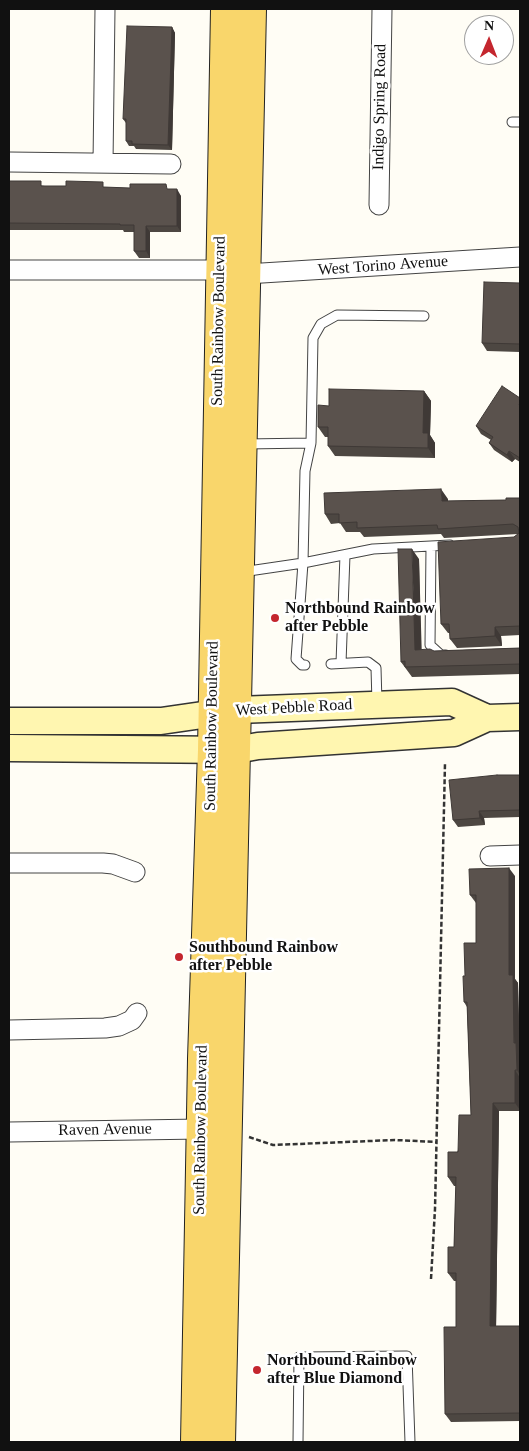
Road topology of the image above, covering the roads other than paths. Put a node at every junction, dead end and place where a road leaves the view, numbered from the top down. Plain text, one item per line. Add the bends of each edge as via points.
1 (105, 9) edge
2 (225, 9) edge
3 (252, 9) edge
4 (382, 9) edge
5 (9, 162) edge
6 (103, 163) junction
7 (171, 164) dead end
8 (379, 205) dead end
9 (520, 257) edge
10 (9, 270) edge
11 (233, 272) junction
12 (424, 316) dead end
13 (242, 435) junction
14 (310, 443) junction
15 (461, 544) edge
16 (431, 546) junction
17 (345, 555) junction
18 (303, 563) junction
19 (239, 572) junction
20 (343, 609) junction
21 (333, 610) dead end
22 (332, 634) dead end
23 (342, 634) junction
24 (451, 655) edge
25 (341, 663) junction
26 (331, 664) dead end
27 (305, 665) dead end
28 (377, 704) junction
29 (225, 713) junction
30 (520, 716) edge
31 (487, 718) junction
32 (9, 720) edge
33 (9, 748) edge
34 (224, 750) junction
35 (520, 855) edge
36 (490, 856) dead end
37 (9, 862) edge
38 (135, 872) dead end
39 (138, 1014) dead end
40 (9, 1030) edge
41 (202, 1059) junction
42 (201, 1128) junction
43 (228, 1131) junction
44 (9, 1132) edge
45 (226, 1200) junction
46 (195, 1442) edge
47 (221, 1442) edge
48 (298, 1442) edge
49 (410, 1442) edge

1 - 6 street
2 - 11 main road via 222,175 234,196 236,244
3 - 11 main road, South Rainbow Boulevard
4 - 8 street, Indigo Spring Road
5 - 6 street
6 - 7 street
9 - 11 street, West Torino Avenue
10 - 11 street, West Torino Avenue
11 - 13 main road, South Rainbow Boulevard
11 - 29 main road, South Rainbow Boulevard
12 - 14 lane via 337,315 321,324 312,338
13 - 14 lane
13 - 19 main road, South Rainbow Boulevard
14 - 18 lane via 305,472
15 - 16 lane
16 - 17 lane via 373,549
16 - 24 lane via 430,645 441,655
17 - 18 lane
17 - 20 lane
18 - 19 lane
18 - 27 lane via 301,634 296,659
19 - 29 main road, South Rainbow Boulevard
20 - 21 lane
20 - 23 lane
22 - 23 lane
23 - 25 lane
25 - 26 lane
25 - 28 lane via 368,662 376,668
28 - 29 street, West Pebble Road
28 - 31 street, West Pebble Road via 452,702
29 - 32 street, West Pebble Road via 161,721
29 - 34 main road, South Rainbow Boulevard
30 - 31 street, West Pebble Road
31 - 34 street, West Pebble Road via 454,733
33 - 34 street, West Pebble Road
34 - 41 main road, South Rainbow Boulevard
34 - 43 main road, South Rainbow Boulevard
35 - 36 street
37 - 38 street via 103,863
39 - 40 street via 119,1026 105,1028
41 - 42 main road, South Rainbow Boulevard
41 - 43 main road via 216,1075 216,1113 218,1122
42 - 44 street, Raven Avenue
42 - 45 main road via 207,1130 213,1142 214,1188
42 - 46 main road, South Rainbow Boulevard
43 - 45 main road, South Rainbow Boulevard
45 - 47 main road, South Rainbow Boulevard
48 - 49 lane via 299,1357 407,1356

